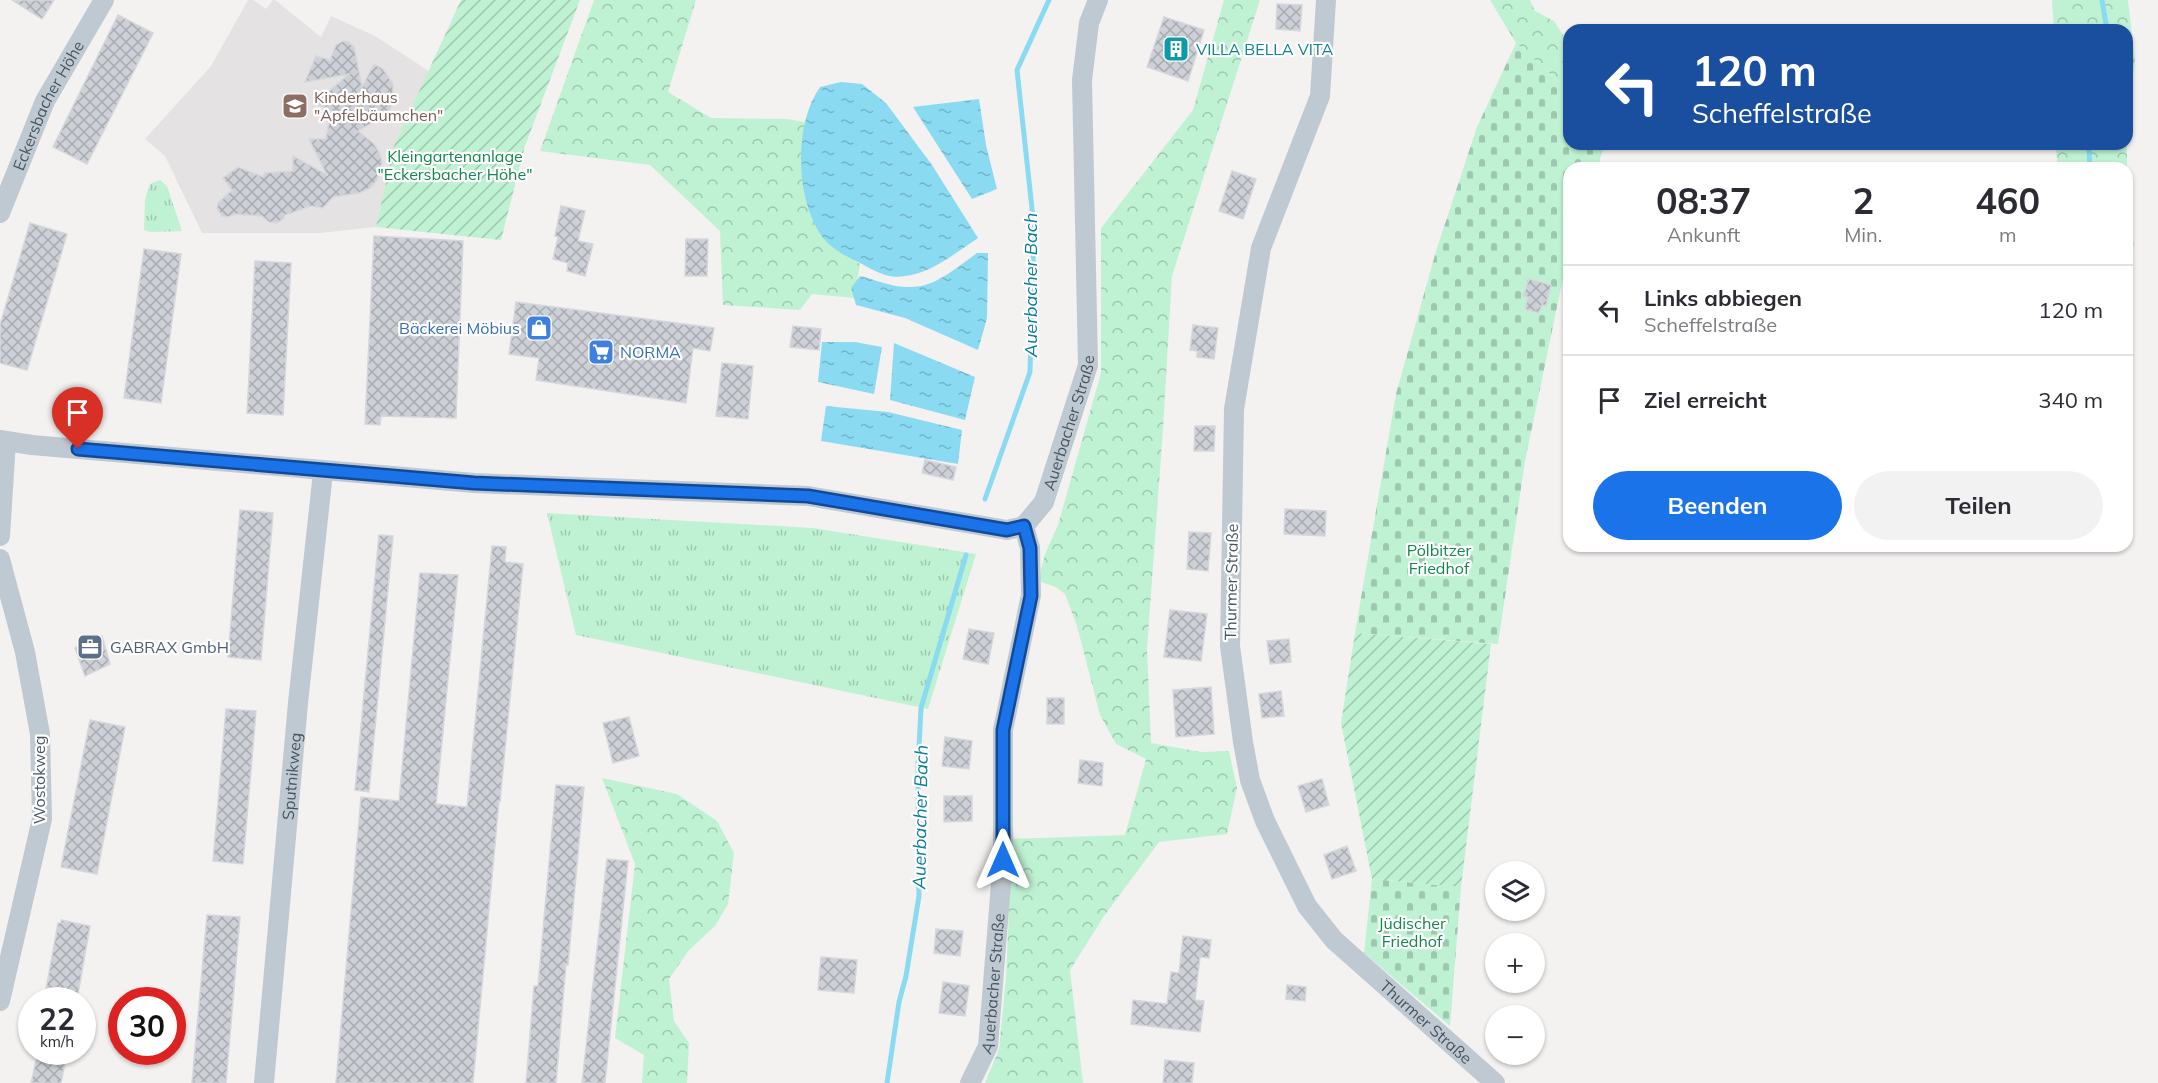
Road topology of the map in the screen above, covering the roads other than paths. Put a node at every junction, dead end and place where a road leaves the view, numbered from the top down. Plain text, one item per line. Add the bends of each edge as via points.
1 (104, 0) edge
2 (1098, 0) edge
3 (1326, 0) edge
4 (0, 213) edge
5 (3, 440) edge
6 (323, 472) junction
7 (1024, 526) junction
8 (0, 536) edge
9 (0, 559) edge
10 (0, 1001) edge
11 (264, 1083) edge
12 (970, 1083) edge
13 (1495, 1083) edge

1 - 4 street, Eckersbacher Höhe via 45,101
2 - 7 street, Auerbacher Straße via 1089,23 1082,80 1088,365 1044,502
3 - 13 street, Thurmer Straße via 1320,96 1261,248 1234,409 1230,646 1243,742 1250,780 1265,821 1307,906 1334,940
5 - 6 street
5 - 8 street
6 - 7 street via 512,485 808,496 1007,530
6 - 11 street, Sputnikweg
7 - 12 street, Auerbacher Straße via 1030,548 1031,596 1003,730 1003,860 988,1046
9 - 10 street, Wostokweg via 25,652 40,734 42,819

